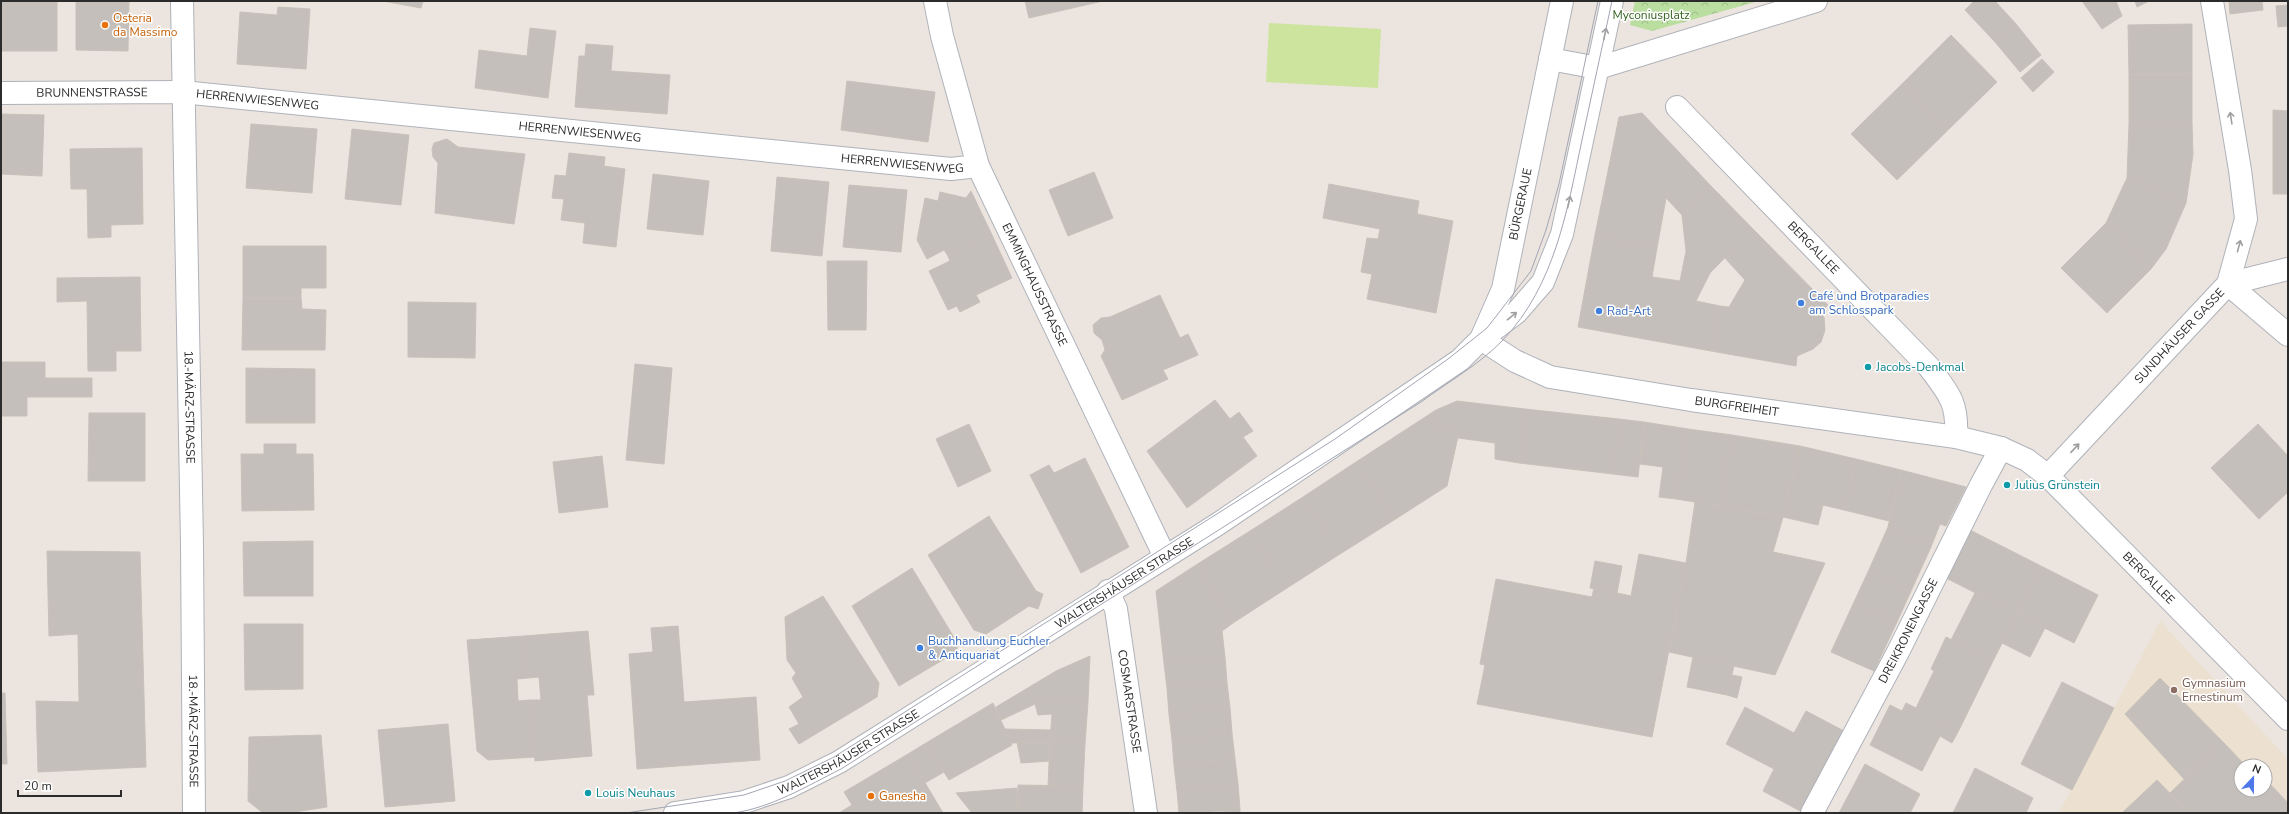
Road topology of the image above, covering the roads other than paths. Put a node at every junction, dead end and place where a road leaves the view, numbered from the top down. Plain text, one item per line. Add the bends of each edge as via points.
1 (182, 1) edge
2 (935, 1) edge
3 (1562, 1) edge
4 (1612, 1) edge
5 (1816, 1) edge
6 (2212, 1) edge
7 (1550, 59) junction
8 (1598, 68) junction
9 (182, 92) junction
10 (1, 94) edge
11 (1677, 107) dead end
12 (978, 166) junction
13 (2288, 269) edge
14 (2228, 284) junction
15 (2288, 334) edge
16 (1481, 339) junction
17 (1430, 382) joint
18 (1956, 437) junction
19 (2001, 448) junction
20 (2048, 476) junction
21 (1165, 557) junction
22 (1108, 591) junction
23 (2288, 719) edge
24 (744, 807) edge
25 (194, 813) edge
26 (675, 813) edge
27 (1146, 813) edge
28 (1812, 813) edge

1 - 9 street, 18.-MÄRZ-STRASSE
2 - 12 street, EMMINGHAUSSTRASSE via 942,36
3 - 7 street, BÜRGERAUE
8 -> 4 street
5 - 8 street
14 -> 6 street, SUNDHÄUSER GASSE via 2246,219
7 - 8 street
7 - 16 street, BÜRGERAUE via 1503,289
16 -> 8 street via 1516,314 1543,282 1562,234
9 - 10 street, BRUNNENSTRASSE
9 - 12 street, HERRENWIESENWEG via 943,168
9 - 25 street, 18.-MÄRZ-STRASSE via 192,545
11 - 18 street, BERGALLEE via 1929,367 1953,400 1957,417
12 - 21 street, EMMINGHAUSSTRASSE
13 - 14 street
14 - 15 street
20 -> 14 street, SUNDHÄUSER GASSE
16 - 17 street, BÜRGERAUE via 1460,360
16 - 18 street, BURGFREIHEIT via 1516,361 1550,377
17 - 21 street, WALTERSHÄUSER STRASSE
18 - 19 street, BURGFREIHEIT
19 - 20 street, BERGALLEE via 2027,460
19 - 28 street, DREIKRONENGASSE via 1898,652
20 - 23 street, BERGALLEE
21 - 22 street, WALTERSHÄUSER STRASSE
22 - 24 street, WALTERSHÄUSER STRASSE via 839,762
22 - 27 street, COSMARSTRASSE via 1116,609
24 - 26 street, WALTERSHÄUSER STRASSE

